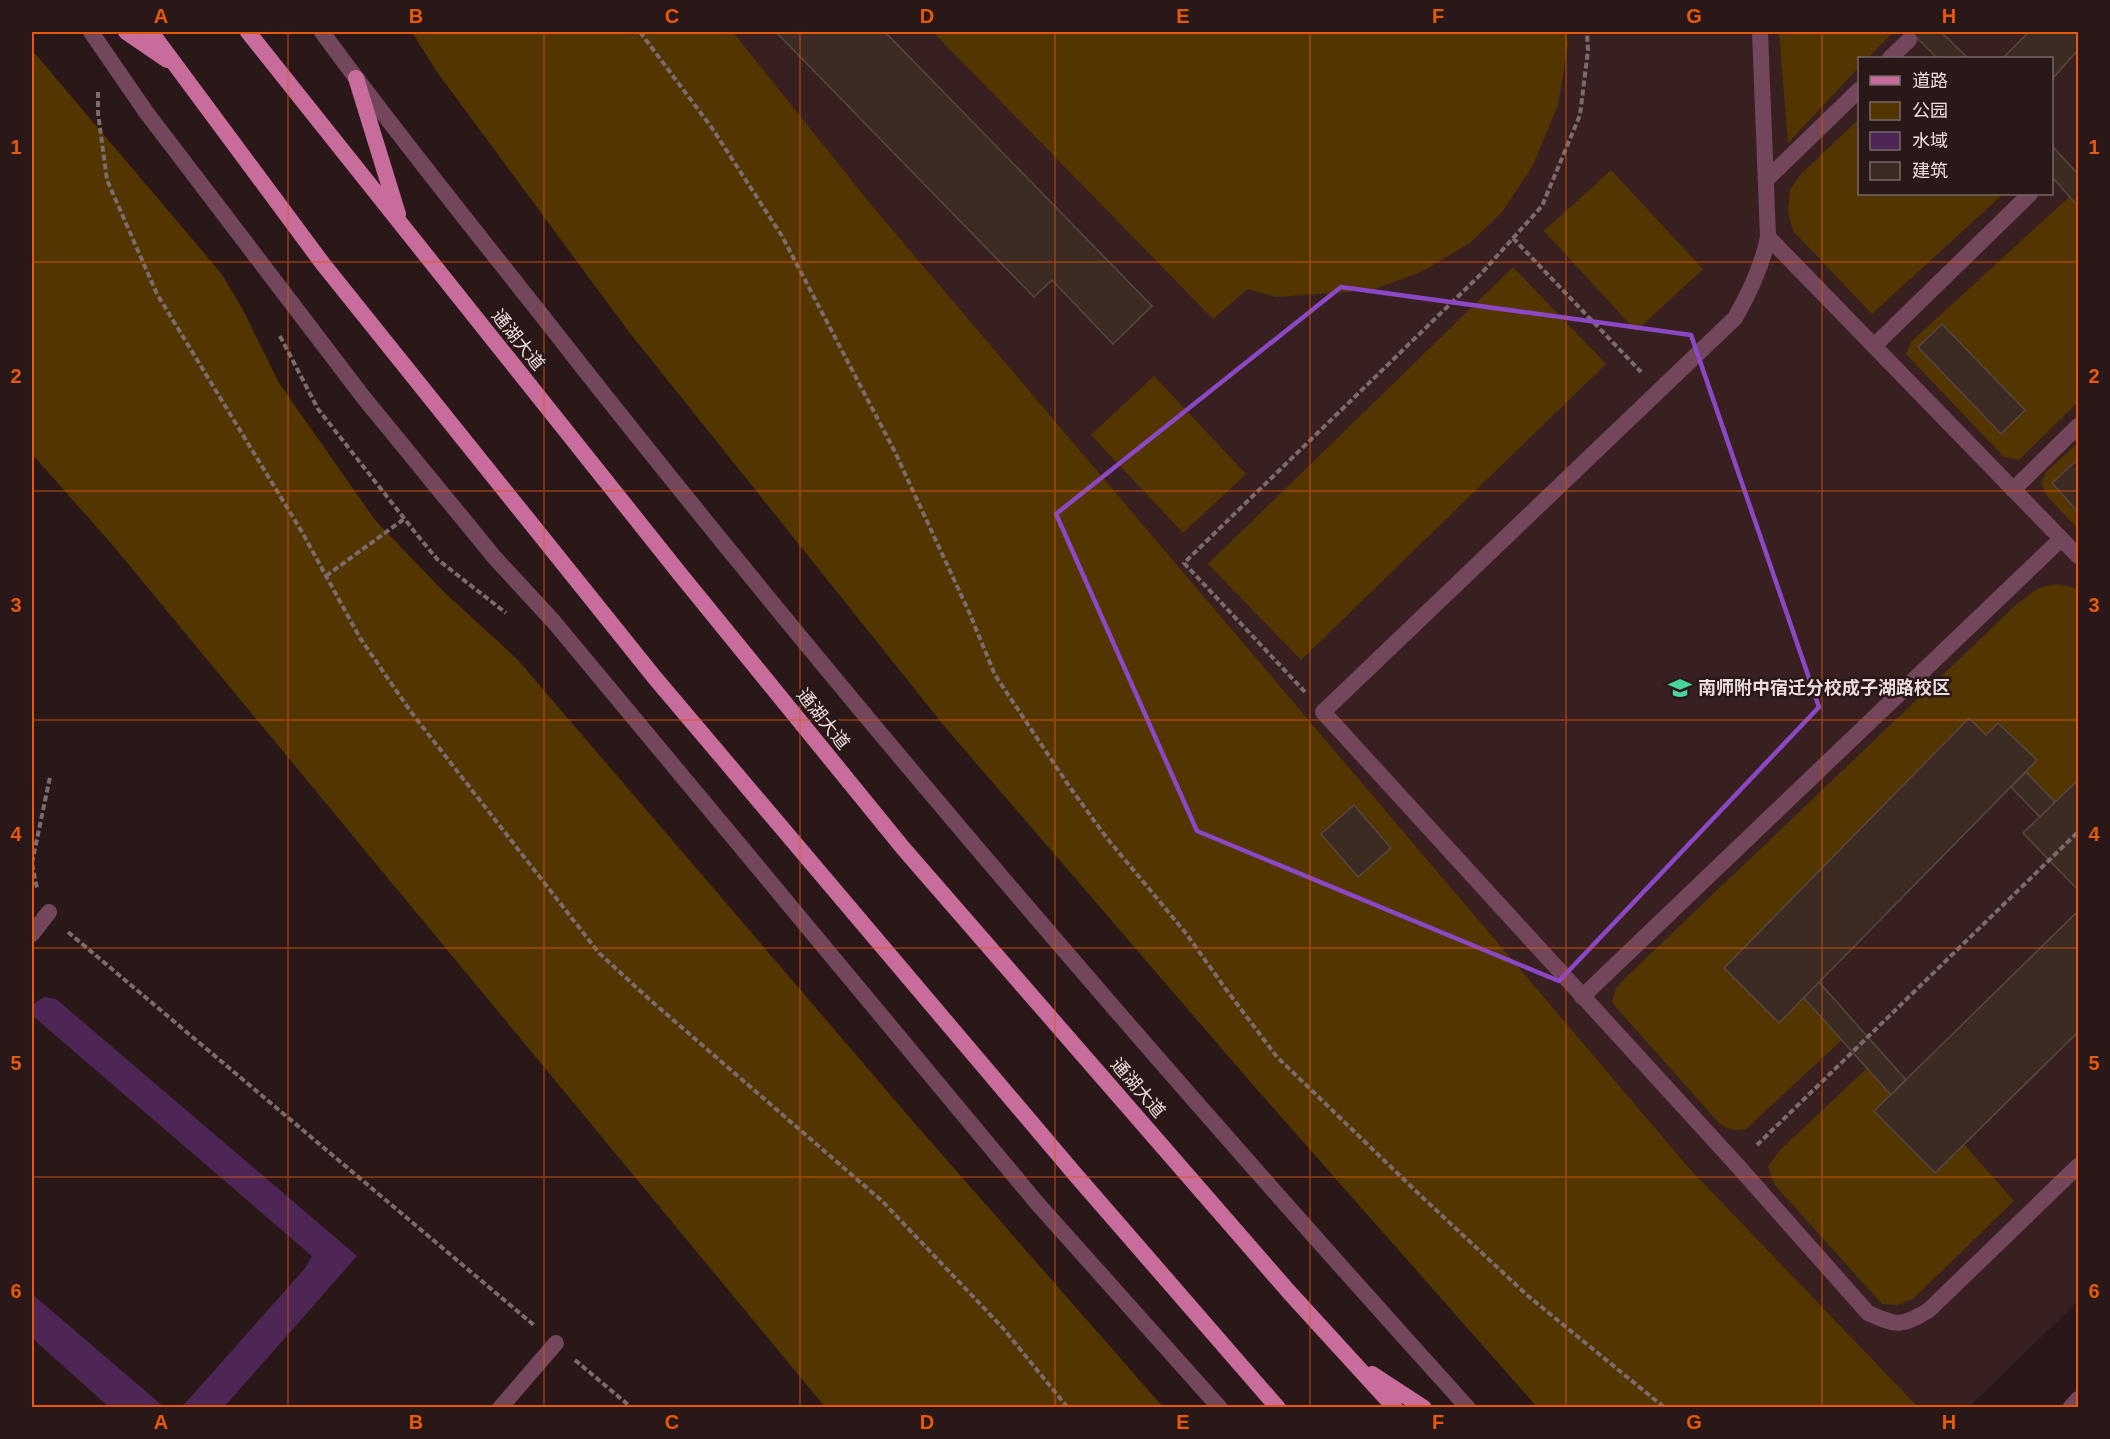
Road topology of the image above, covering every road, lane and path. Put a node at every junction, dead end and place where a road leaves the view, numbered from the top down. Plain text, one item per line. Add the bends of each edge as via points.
1 (91, 32) edge
2 (126, 32) edge
3 (151, 32) edge
4 (248, 32) edge
5 (322, 32) edge
6 (639, 32) edge
7 (1587, 32) edge
8 (1760, 32) edge
9 (1909, 40) dead end
10 (1891, 57) edge
11 (177, 66) junction
12 (356, 78) junction
13 (98, 83) dead end
14 (1858, 91) edge
15 (1766, 180) junction
16 (2029, 195) edge
17 (400, 223) junction
18 (1768, 237) junction
19 (1513, 238) junction
20 (1874, 346) junction
21 (1659, 391) junction
22 (2079, 426) edge
23 (2013, 490) junction
24 (404, 519) dead end
25 (2061, 538) junction
26 (2079, 556) edge
27 (326, 576) junction
28 (1323, 712) junction
29 (50, 777) dead end
30 (2079, 832) edge
31 (32, 863) edge
32 (50, 912) junction
33 (32, 934) edge
34 (1582, 997) junction
35 (1737, 1165) junction
36 (2079, 1166) edge
37 (556, 1343) junction
38 (1354, 1363) junction
39 (2079, 1399) edge
40 (500, 1407) edge
41 (632, 1407) edge
42 (1068, 1407) edge
43 (1220, 1407) edge
44 (1278, 1407) edge
45 (1395, 1407) edge
46 (1424, 1407) edge
47 (1468, 1407) edge
48 (1665, 1407) edge
49 (2070, 1407) edge

1 - 43 street via 146,112 364,398 495,558 554,622 1036,1203
2 - 11 main road
3 - 11 main road
4 - 17 main road, 通湖大道
5 - 12 street
6 - 48 path via 712,128 782,236 895,452 995,675 1106,837 1185,932 1277,1057 1528,1296
7 - 19 path via 1580,115 1542,206
8 - 15 street
9 - 10 street
11 - 44 main road via 323,264 655,678 1074,1173
12 - 17 main road
12 - 47 street via 659,464 944,811 1286,1207
13 - 27 path via 107,180 157,294
14 - 15 street
15 - 18 street
16 - 20 street
17 - 38 main road, 通湖大道 via 903,848
18 - 20 street
18 - 21 street via 1764,258 1735,318
19 - 21 path
19 - 28 path via 1479,276 1184,563
20 - 23 street
21 - 28 street
22 - 23 street
23 - 25 street
24 - 27 path
25 - 26 street
25 - 34 street
27 - 42 path via 360,638 411,712 599,953 882,1201 1002,1327
28 - 34 street
29 - 31 path
30 - 35 path
31 - 32 path via 40,899
32 - 33 street
32 - 37 path via 58,923
34 - 35 street
35 - 36 street via 1868,1313 1891,1323 1912,1321 1929,1310
37 - 40 street
37 - 41 path
38 - 45 main road, 通湖大道
38 - 46 main road
39 - 49 street

